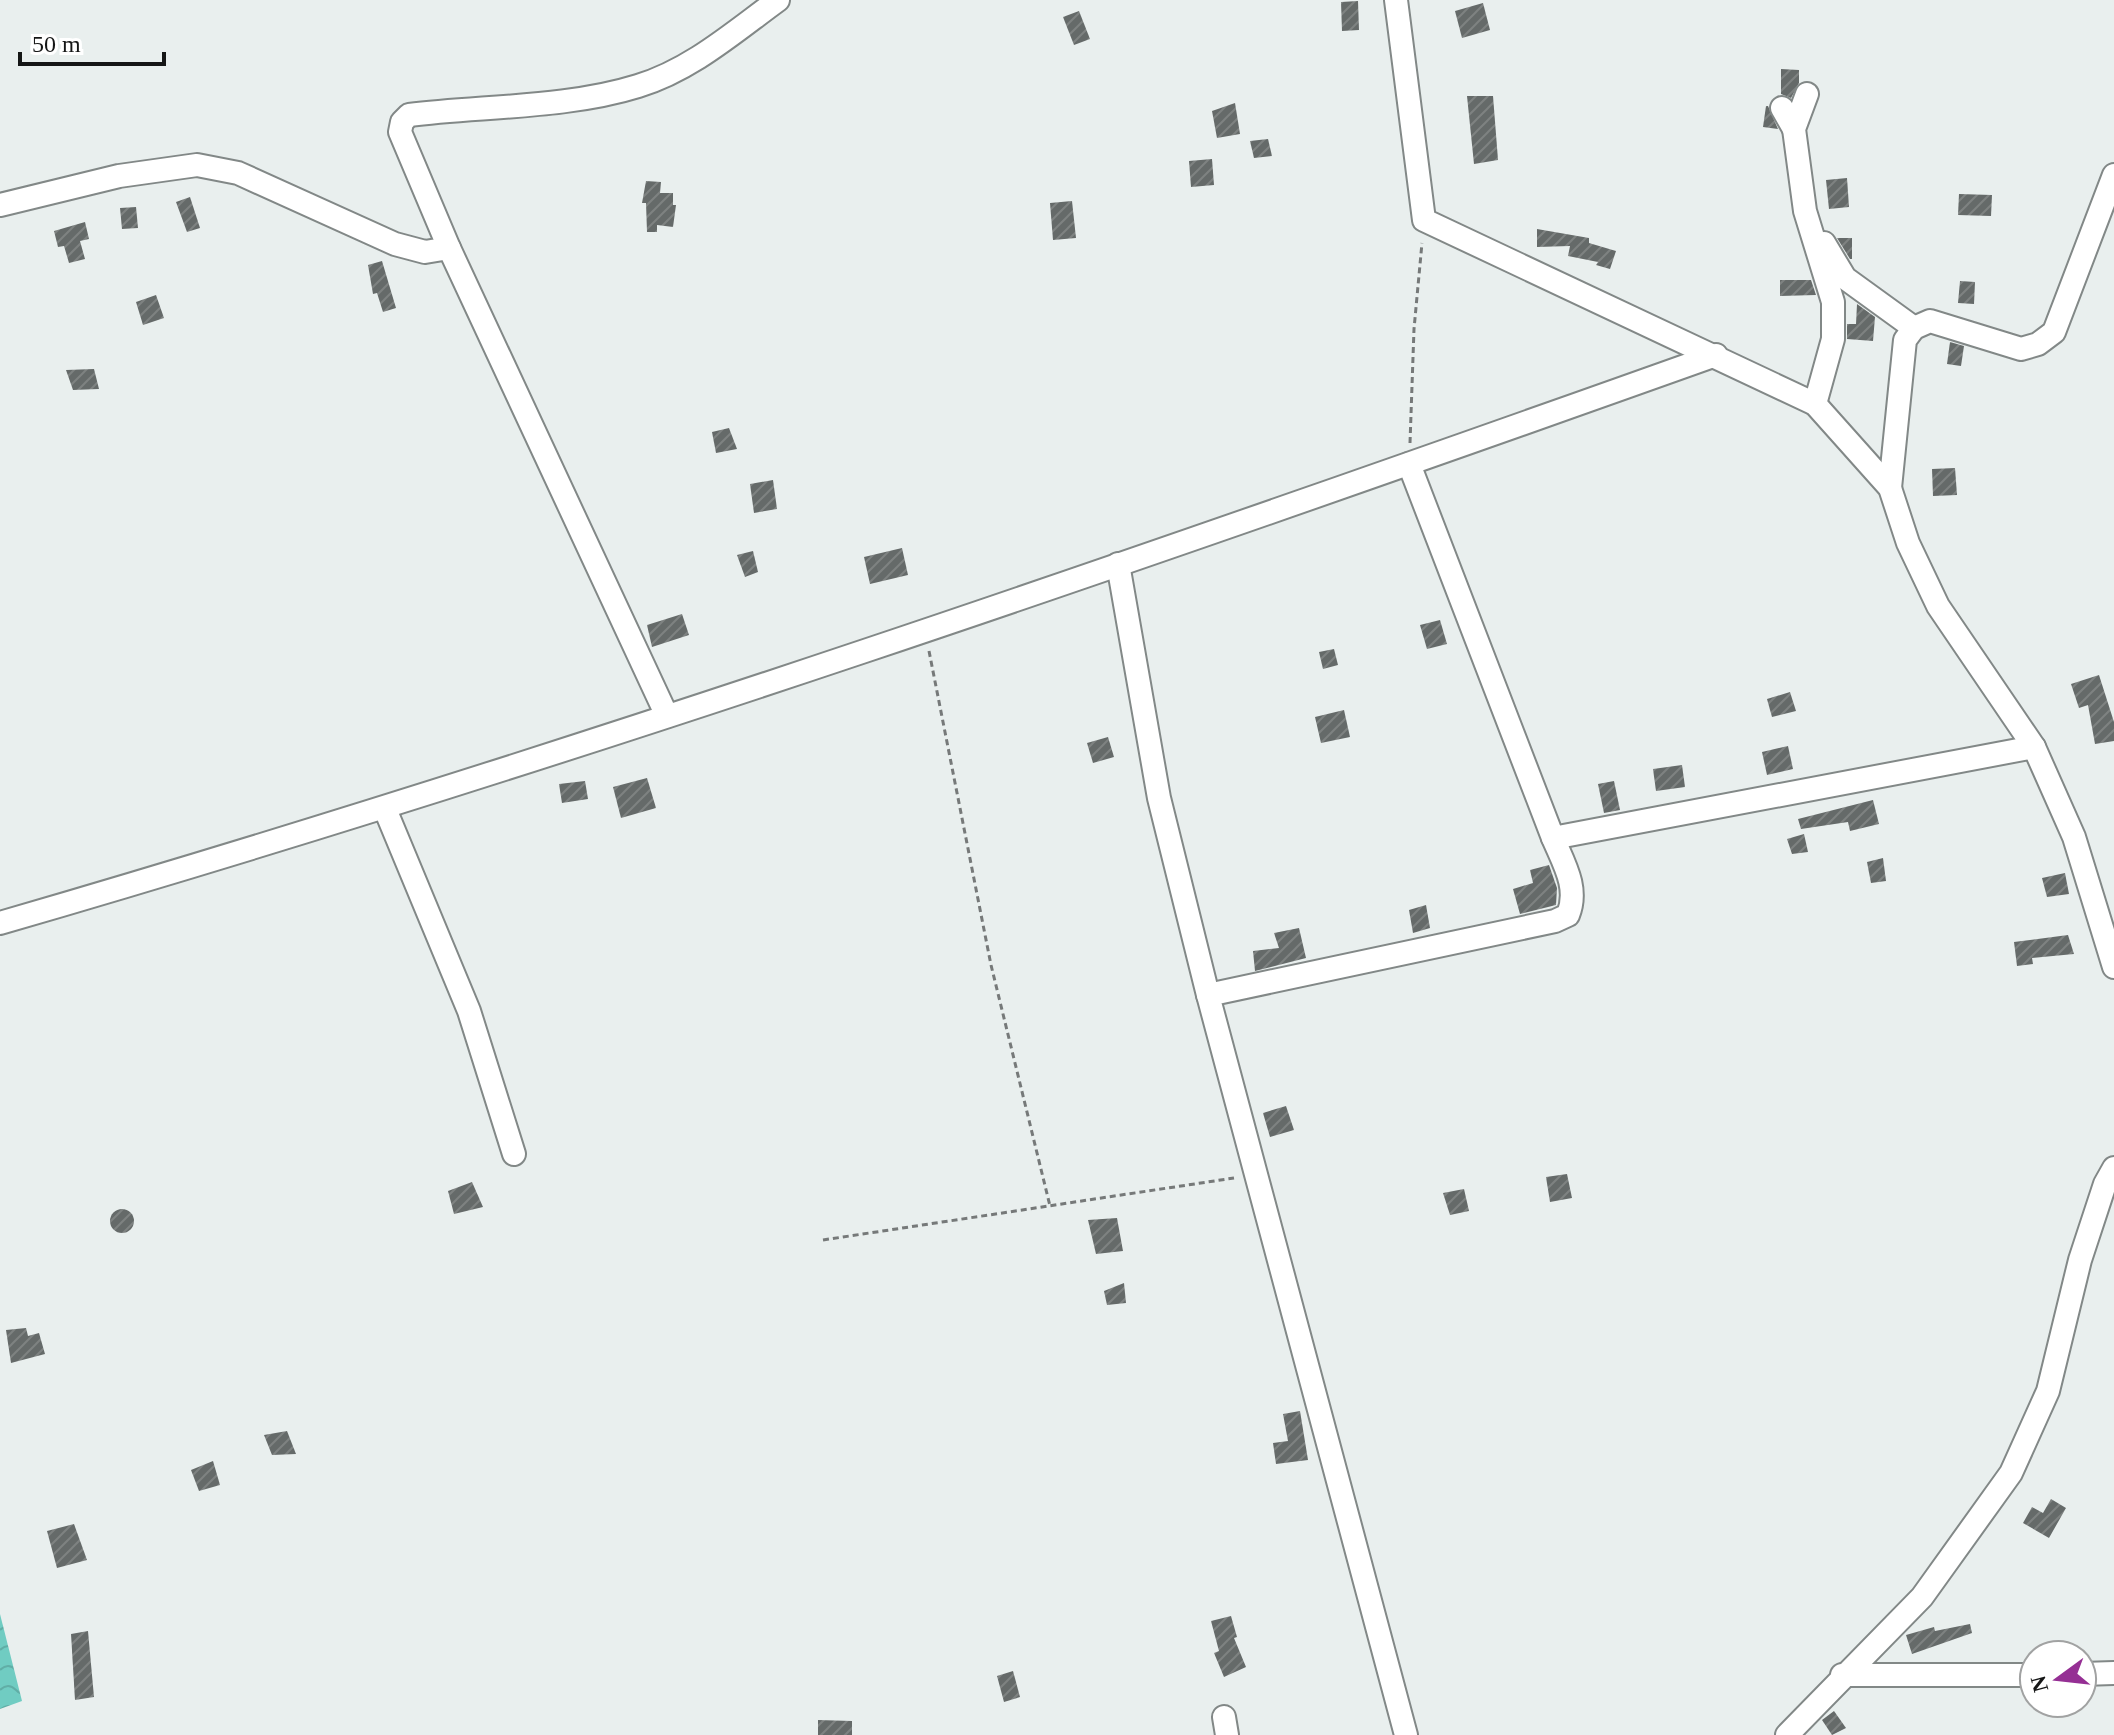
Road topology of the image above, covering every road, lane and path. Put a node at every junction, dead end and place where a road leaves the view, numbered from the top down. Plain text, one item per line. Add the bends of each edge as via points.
1 (778, 0) edge
2 (1396, 0) edge
3 (1807, 94) dead end
4 (1782, 108) dead end
5 (1794, 129) junction
6 (2114, 175) edge
7 (0, 205) edge
8 (1805, 211) junction
9 (1424, 220) junction
10 (449, 248) junction
11 (1914, 328) junction
12 (1716, 355) junction
13 (1815, 404) junction
14 (1409, 464) junction
15 (1890, 488) junction
16 (1118, 564) junction
17 (925, 629) junction
18 (667, 716) junction
19 (2034, 747) junction
20 (385, 809) junction
21 (1553, 838) junction
22 (0, 923) edge
23 (2114, 967) edge
24 (1208, 995) junction
25 (514, 1154) dead end
26 (2114, 1168) edge
27 (1257, 1175) junction
28 (1050, 1206) junction
29 (823, 1240) dead end
30 (1842, 1675) junction
31 (2018, 1675) edge
32 (1406, 1735) edge
33 (1787, 1735) edge

1 - 10 street via 697,59 639,86 556,101 409,115 400,132
2 - 9 street
3 - 5 street
4 - 5 street
5 - 8 street
6 - 11 street via 2054,332 2021,349 1930,321
7 - 10 street via 119,176 197,165 238,173 395,244 425,252
8 - 11 street via 1845,278
8 - 13 street via 1833,302 1833,339
9 - 12 street
9 - 14 path
10 - 18 street
11 - 15 street via 1905,340
12 - 13 street
12 - 14 street
13 - 15 street
14 - 16 street
14 - 21 street
15 - 19 street via 1908,543 1938,606
16 - 17 street
16 - 24 street via 1159,798
17 - 18 street
17 - 28 path via 991,965
18 - 20 street
19 - 21 street
19 - 23 street via 2074,837
20 - 22 street
20 - 25 street via 469,1011
21 - 24 street via 1574,901 1568,915 1555,921
24 - 27 street
26 - 30 street via 2080,1260 2048,1391 2011,1473 1922,1597
27 - 28 path
27 - 32 street
28 - 29 path
30 - 31 street
30 - 33 street

